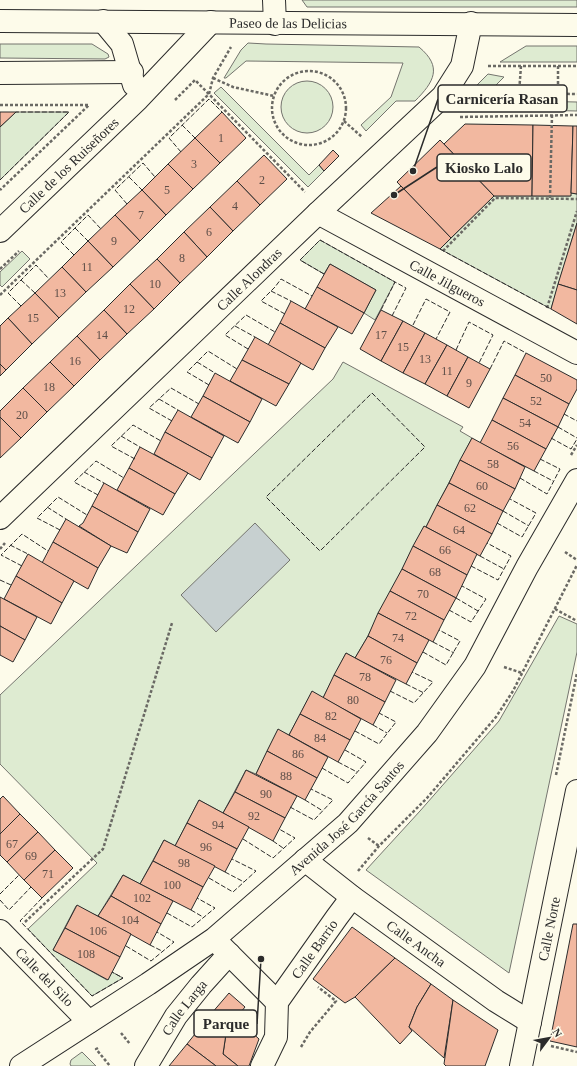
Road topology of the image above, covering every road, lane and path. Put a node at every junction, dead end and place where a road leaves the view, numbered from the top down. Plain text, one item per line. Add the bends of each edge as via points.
1 (274, 0) edge
2 (0, 21) edge
3 (103, 21) junction
4 (211, 22) junction
5 (234, 22) junction
6 (471, 23) junction
7 (275, 24) junction
8 (577, 25) edge
9 (462, 66) junction
10 (521, 66) junction
11 (558, 66) junction
12 (577, 66) edge
13 (132, 72) junction
14 (0, 73) edge
15 (213, 78) junction
16 (209, 94) junction
17 (558, 94) junction
18 (577, 94) edge
19 (274, 96) junction
20 (138, 99) junction
21 (173, 102) dead end
22 (0, 105) edge
23 (552, 114) dead end
24 (344, 120) junction
25 (362, 138) dead end
26 (0, 190) edge
27 (306, 192) dead end
28 (550, 198) junction
29 (577, 199) edge
30 (577, 211) edge
31 (318, 213) junction
32 (0, 231) edge
33 (22, 247) dead end
34 (441, 253) dead end
35 (0, 269) edge
36 (0, 295) edge
37 (546, 310) dead end
38 (577, 353) edge
39 (577, 445) edge
40 (570, 458) dead end
41 (577, 480) edge
42 (0, 518) edge
43 (6, 543) dead end
44 (0, 549) edge
45 (577, 565) edge
46 (555, 609) junction
47 (577, 621) edge
48 (172, 623) dead end
49 (577, 674) edge
50 (556, 779) dead end
51 (577, 791) edge
52 (305, 860) junction
53 (363, 875) dead end
54 (352, 897) junction
55 (4, 935) edge
56 (214, 939) junction
57 (229, 954) junction
58 (313, 982) dead end
59 (277, 1002) junction
60 (89, 1022) junction
61 (530, 1022) junction
62 (126, 1028) dead end
63 (120, 1032) junction
64 (114, 1036) dead end
65 (102, 1045) dead end
66 (134, 1048) dead end
67 (297, 1053) dead end
68 (21, 1066) edge
69 (110, 1066) edge
70 (146, 1066) edge
71 (262, 1066) edge
72 (521, 1066) edge

1 - 7 street
2 - 3 street, Paseo de las Delicias
3 - 4 street, Paseo de las Delicias
3 - 13 street via 122,44
4 - 5 street, Paseo de las Delicias
4 - 20 street, Calle de los Ruiseñores
5 - 7 street, Paseo de las Delicias
5 - 15 path via 234,44
6 - 7 street, Paseo de las Delicias
6 - 8 street, Paseo de las Delicias
6 - 9 street, Calle Alondras
9 - 10 path
9 - 31 street, Calle Alondras via 443,96
10 - 11 path
10 - 17 path via 519,93
11 - 12 path
11 - 17 path
13 - 14 street
13 - 20 street
15 - 16 path
15 - 19 path via 233,87
16 - 21 path via 195,80
16 - 27 path
16 - 36 path
17 - 18 path
19 - 24 path via 271,106 274,121 282,134 294,143 308,146 323,143 335,136
19 - 24 path via 274,92 284,80 297,72 312,70 326,74 337,83 345,95 347,110
20 - 32 street, Calle de los Ruiseñores
22 - 26 path via 89,105
23 - 28 path
24 - 25 path
28 - 29 path
28 - 34 path via 495,198
30 - 37 path
31 - 38 street, Calle Jilgueros
31 - 42 street, Calle Alondras
33 - 35 path
39 - 40 path
41 - 52 street, Avenida José García Santos via 527,567 475,666 427,733 348,823
43 - 44 path
45 - 46 path
46 - 47 path
46 - 53 path via 496,717 427,798 357,871
48 - 55 path via 103,850
49 - 50 path
51 - 61 street, Calle Norte
52 - 54 street, Calle Ancha
52 - 56 street, Avenida José García Santos
54 - 59 street, Calle Barrio
54 - 61 street, Calle Ancha via 496,1001
55 - 60 street, Calle del Silo
56 - 57 street
56 - 60 street, Avenida José García Santos
57 - 59 street
57 - 70 street, Calle Larga via 176,1016
58 - 67 path via 336,1001 310,1032
59 - 71 street via 276,1036
60 - 68 street, Avenida José García Santos
61 - 72 street, Calle Norte
62 - 63 path
63 - 64 path
63 - 66 path
65 - 69 path via 96,1049

